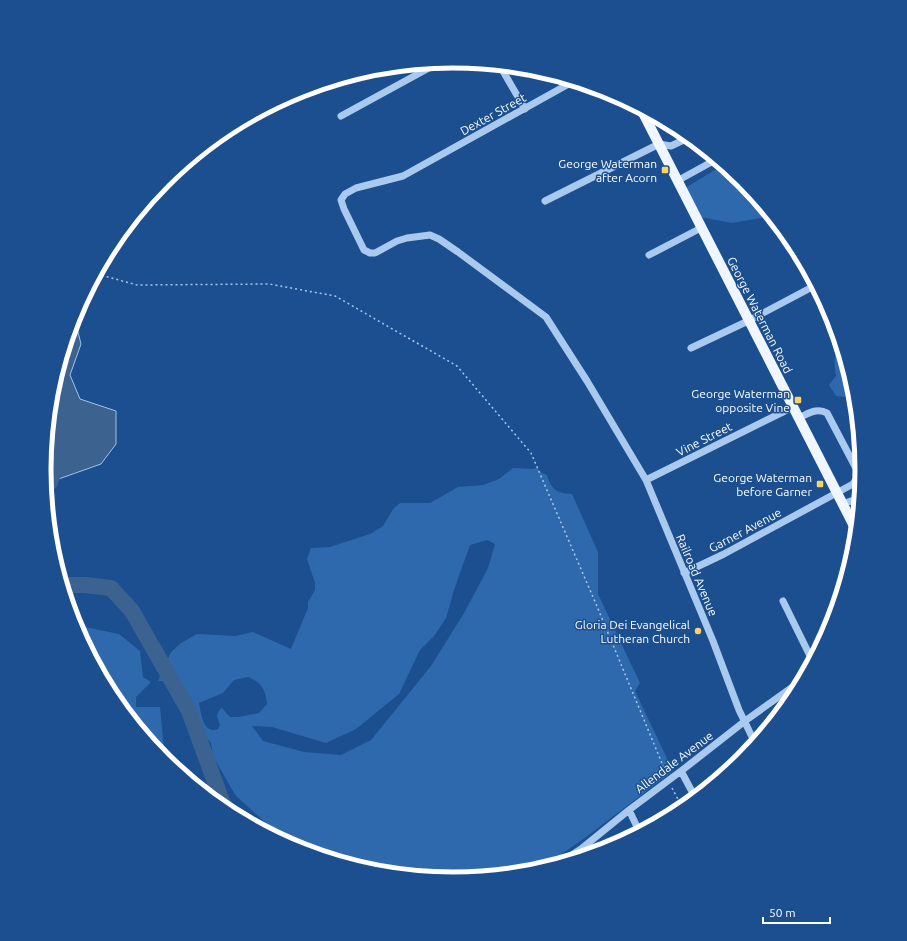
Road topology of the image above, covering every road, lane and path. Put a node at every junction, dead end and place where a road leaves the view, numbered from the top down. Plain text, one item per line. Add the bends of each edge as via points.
1 (427, 69) edge
2 (503, 71) edge
3 (567, 85) edge
4 (525, 108) junction
5 (341, 116) dead end
6 (645, 117) edge
7 (684, 141) edge
8 (659, 144) junction
9 (712, 162) edge
10 (677, 181) junction
11 (545, 201) dead end
12 (701, 228) junction
13 (649, 255) dead end
14 (102, 275) edge
15 (812, 287) edge
16 (748, 321) junction
17 (691, 348) dead end
18 (792, 407) junction
19 (609, 418) joint
20 (798, 418) junction
21 (856, 468) edge
22 (646, 480) junction
23 (856, 481) edge
24 (836, 494) junction
25 (855, 500) edge
26 (842, 504) junction
27 (853, 524) edge
28 (684, 573) junction
29 (783, 601) dead end
30 (810, 656) edge
31 (792, 687) edge
32 (745, 721) junction
33 (753, 739) edge
34 (681, 772) junction
35 (669, 780) junction
36 (693, 794) edge
37 (680, 803) edge
38 (629, 810) junction
39 (638, 828) edge
40 (581, 849) junction
41 (583, 852) edge
42 (572, 855) edge

1 - 5 street
2 - 4 street
3 - 4 street, Dexter Street
4 - 19 street, Dexter Street via 403,176 356,188 345,194 341,200 364,250 375,253 397,241 430,235 458,252 546,317
6 - 8 main road, George Waterman Road
7 - 8 street via 671,146
8 - 10 main road, George Waterman Road
8 - 11 street
9 - 10 street
10 - 12 main road, George Waterman Road
12 - 13 street
12 - 16 main road, George Waterman Road
14 - 35 path via 137,285 269,284 335,296 457,366 531,453
15 - 16 street
16 - 17 street
16 - 18 main road, George Waterman Road
18 - 20 main road, George Waterman Road
18 - 22 street, Vine Street
19 - 22 street, Railroad Avenue
20 - 21 street, Garner Avenue via 816,410 827,413
20 - 24 main road, George Waterman Road
22 - 28 street, Railroad Avenue
23 - 24 street, Garner Avenue
24 - 26 main road, George Waterman Road
24 - 28 street, Garner Avenue
25 - 26 street
26 - 27 main road, George Waterman Road
28 - 32 street, Railroad Avenue
29 - 30 street
31 - 32 street, Allendale Avenue
32 - 33 street, Railroad Avenue
32 - 34 street, Allendale Avenue
34 - 35 street, Allendale Avenue
34 - 36 street
35 - 37 path
35 - 38 street, Allendale Avenue
38 - 39 street
38 - 40 street, Allendale Avenue
40 - 41 street
40 - 42 street, Allendale Avenue

